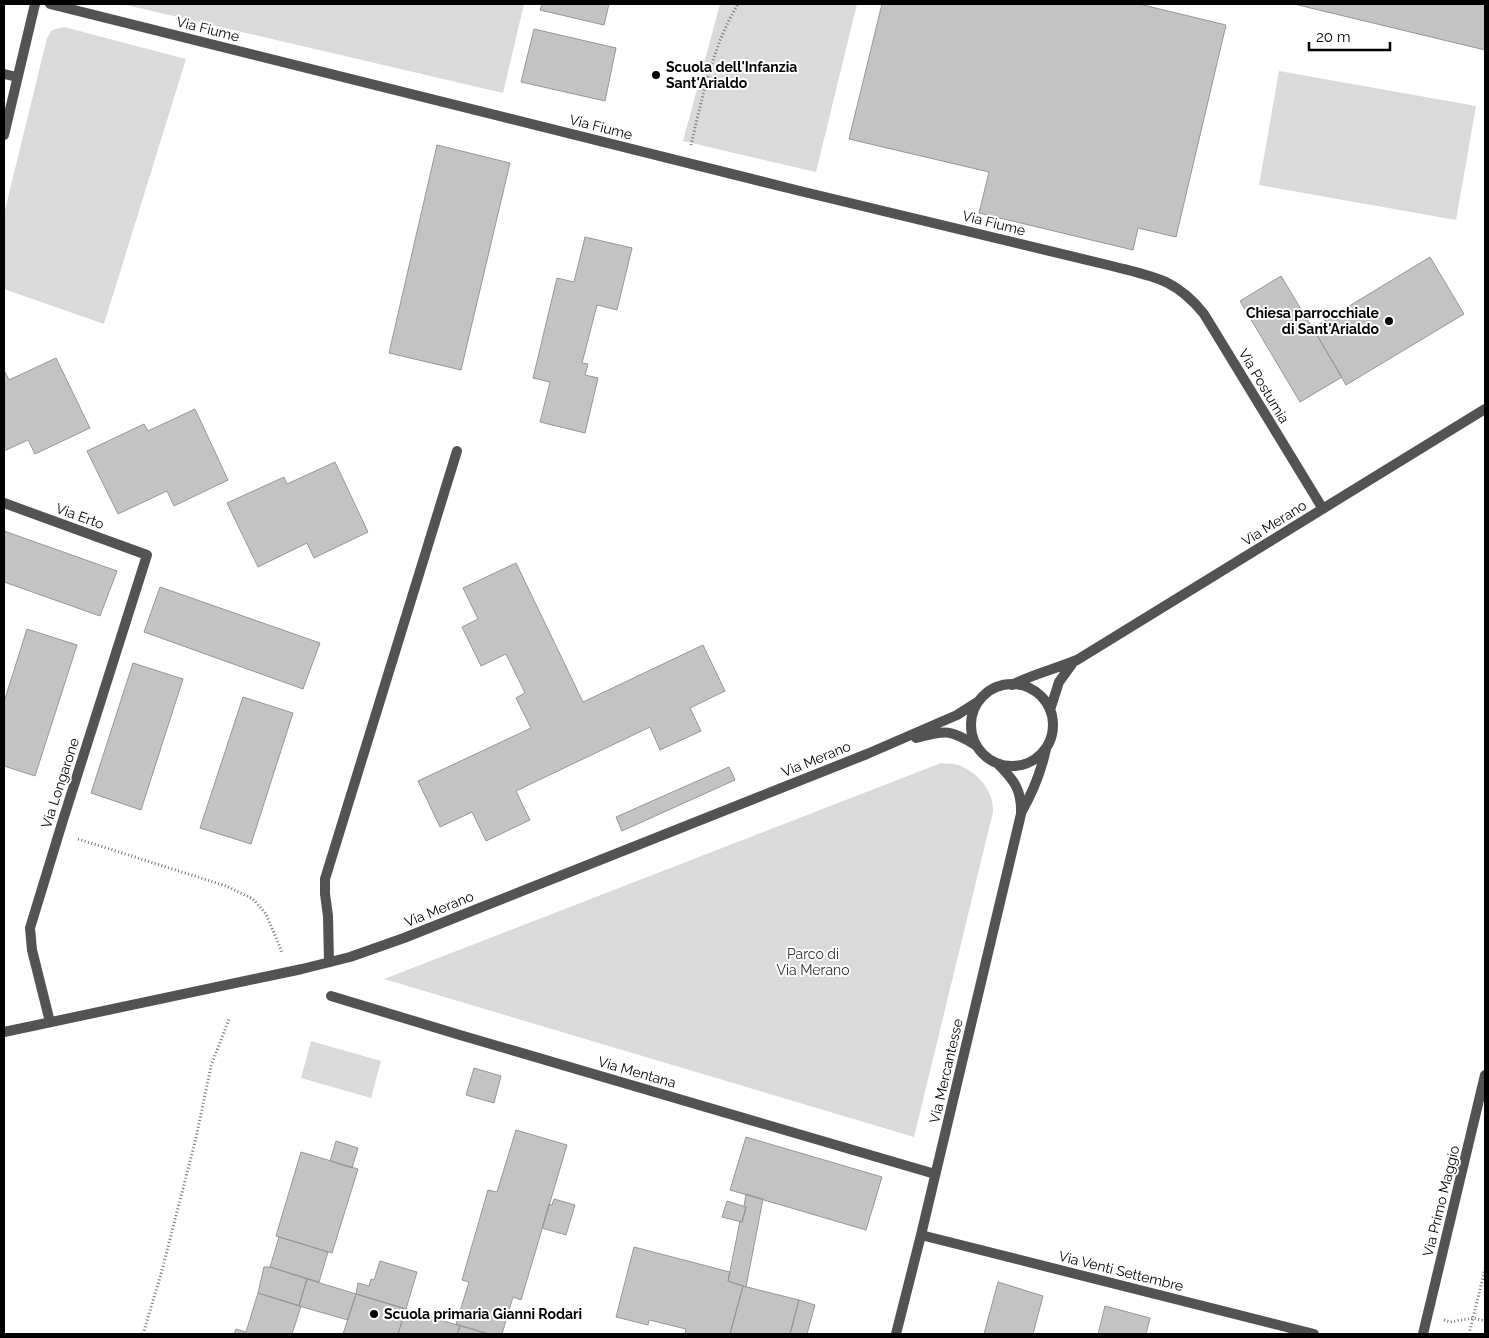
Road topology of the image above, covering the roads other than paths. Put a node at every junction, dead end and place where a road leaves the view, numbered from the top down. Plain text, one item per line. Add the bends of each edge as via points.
1 (35, 4) edge
2 (50, 4) edge
3 (4, 74) edge
4 (18, 77) junction
5 (4, 135) edge
6 (1146, 274) joint
7 (1485, 409) edge
8 (457, 452) dead end
9 (4, 504) edge
10 (1323, 509) junction
11 (147, 555) joint
12 (1077, 660) junction
13 (1012, 685) junction
14 (979, 702) junction
15 (1050, 710) junction
16 (977, 746) junction
17 (1046, 748) junction
18 (867, 754) junction
19 (998, 764) junction
20 (1021, 814) junction
21 (329, 962) junction
22 (331, 996) dead end
23 (50, 1022) junction
24 (4, 1032) edge
25 (1485, 1075) edge
26 (935, 1174) junction
27 (921, 1235) junction
28 (896, 1334) edge
29 (1314, 1334) edge
30 (1423, 1334) edge

1 - 4 street
2 - 6 street, Via Fiume
3 - 4 street
4 - 5 street
6 - 10 street, Via Postumia via 1184,291 1204,314
7 - 10 street, Via Merano
8 - 21 street via 325,879
9 - 11 street, Via Erto
10 - 12 street, Via Merano
11 - 23 street, Via Longarone via 30,928 32,950
12 - 13 street
12 - 15 street via 1059,682
13 - 14 street via 993,689
13 - 15 street via 1032,690 1043,698
14 - 16 street via 971,721
14 - 18 street via 957,715
15 - 17 street via 1052,736
16 - 18 street via 952,732 940,732
16 - 19 street
17 - 19 street via 1024,764
17 - 20 street, Via Mercantesse via 1036,785
18 - 21 street, Via Merano via 404,938
19 - 20 street, Via Mercantesse via 1013,779 1019,792
20 - 26 street, Via Mercantesse
21 - 23 street, Via Merano
22 - 26 street, Via Mentana
23 - 24 street, Via Merano
25 - 30 street, Via Primo Maggio
26 - 27 street, Via Mercantesse
27 - 28 street, Via Mercantesse
27 - 29 street, Via Venti Settembre

